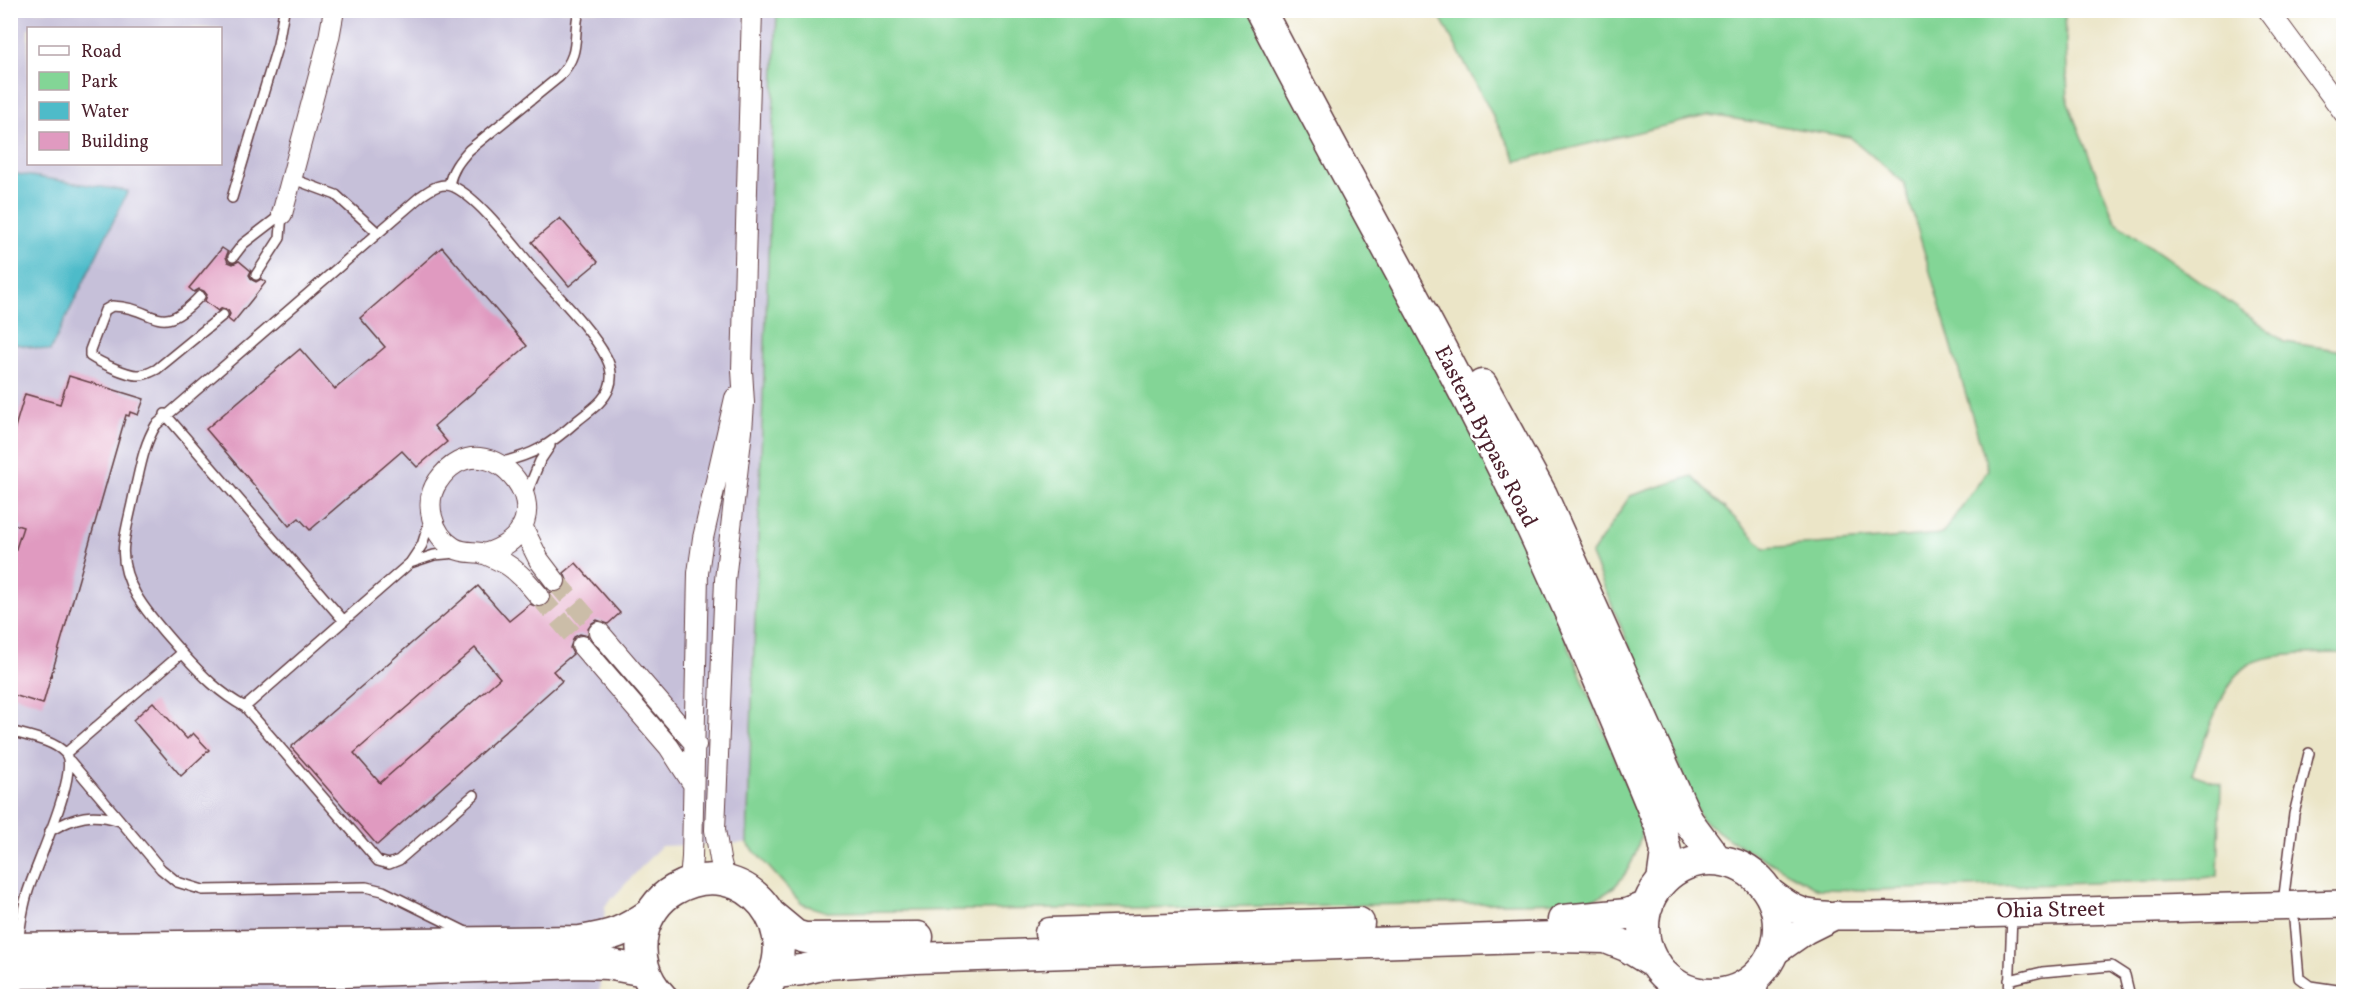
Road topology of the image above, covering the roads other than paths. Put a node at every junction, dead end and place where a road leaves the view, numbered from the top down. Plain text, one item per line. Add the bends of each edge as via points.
1 (284, 10) edge
2 (334, 10) edge
3 (579, 10) edge
4 (752, 10) edge
5 (1260, 10) edge
6 (1283, 10) edge
7 (2268, 10) edge
8 (2343, 113) edge
9 (293, 179) junction
10 (449, 185) junction
11 (232, 198) dead end
12 (282, 214) junction
13 (378, 233) junction
14 (233, 256) dead end
15 (256, 275) dead end
16 (200, 296) dead end
17 (223, 315) dead end
18 (742, 370) junction
19 (165, 414) junction
20 (551, 444) junction
21 (497, 464) junction
22 (525, 497) junction
23 (431, 515) junction
24 (522, 526) junction
25 (476, 554) junction
26 (410, 563) junction
27 (555, 581) tunnel mouth
28 (539, 596) tunnel mouth
29 (344, 621) junction
30 (599, 632) tunnel mouth
31 (582, 646) tunnel mouth
32 (182, 654) junction
33 (245, 707) junction
34 (10, 731) edge
35 (694, 742) junction
36 (2309, 753) dead end
37 (68, 757) junction
38 (717, 777) junction
39 (693, 785) junction
40 (474, 795) dead end
41 (120, 821) junction
42 (50, 831) junction
43 (1717, 860) junction
44 (690, 882) junction
45 (726, 882) junction
46 (1766, 888) junction
47 (1655, 893) junction
48 (2343, 904) edge
49 (2287, 906) junction
50 (2012, 912) junction
51 (651, 913) junction
52 (771, 915) junction
53 (1837, 915) junction
54 (487, 943) junction
55 (1773, 953) junction
56 (1657, 965) junction
57 (15, 968) edge
58 (645, 971) junction
59 (2009, 980) junction
60 (768, 985) edge
61 (1754, 987) edge
62 (2343, 991) edge
63 (1701, 994) edge
64 (661, 996) edge
65 (2009, 996) edge
66 (2127, 996) edge

1 - 11 lane via 278,44
2 - 9 street
3 - 10 lane via 577,43 569,66 470,150 457,163
4 - 18 street
5 - 47 main road, Eastern Bypass Road via 1454,373 1566,601 1661,829 1666,852
6 - 43 main road, Eastern Bypass Road via 1542,495 1688,821
7 - 8 street
9 - 12 street
9 - 13 lane via 336,195
10 - 13 lane via 431,189
10 - 20 lane via 467,195 500,230 579,321 610,364 605,395
12 - 14 lane
12 - 15 lane via 280,238
13 - 19 lane
16 - 17 lane via 168,320 112,306 105,310 90,356 136,376 147,374
18 - 35 street via 698,573
18 - 38 street via 744,403 725,580
19 - 29 lane
19 - 32 lane via 142,456 123,545 124,565 142,604
20 - 21 lane
20 - 22 lane
21 - 22 street via 517,479
21 - 23 street via 474,459 446,470 431,496
22 - 24 street
23 - 25 street via 434,526 454,548
23 - 26 lane via 428,532
24 - 25 street via 513,540 500,549
24 - 27 street
25 - 26 lane via 434,555
25 - 28 street via 506,564
26 - 29 lane
29 - 33 lane
30 - 35 street
31 - 39 street via 669,747
32 - 33 lane via 209,683
32 - 37 lane
33 - 40 lane via 378,861 389,864 399,860
34 - 37 lane via 54,745
35 - 38 street
35 - 39 street
36 - 49 lane via 2294,814
37 - 41 lane
37 - 42 lane via 66,788
38 - 45 street via 715,830
39 - 44 street
41 - 42 lane via 108,817 76,818
41 - 54 lane via 161,869 189,887 383,891
42 - 57 lane via 27,892
43 - 46 main road via 1743,868
43 - 47 main road via 1683,866
44 - 45 main road
44 - 51 main road via 668,893
45 - 52 main road via 754,895
46 - 53 street, Ohia Street via 1803,912
46 - 55 main road via 1777,915
47 - 52 main road via 1628,914 1571,920 1278,924 871,939 805,938 795,935
47 - 56 main road via 1645,937
48 - 49 street, Ohia Street
49 - 50 street, Ohia Street
49 - 62 lane via 2299,978 2310,986
50 - 53 street, Ohia Street
50 - 59 lane
51 - 54 main road via 611,936 580,942
51 - 58 main road via 641,947
52 - 60 main road via 780,943
53 - 55 street
54 - 57 main road
55 - 61 main road
56 - 60 main road via 1606,938 1556,937 906,958 826,964
56 - 63 main road via 1671,980
57 - 58 main road via 346,972 581,963
58 - 64 main road
59 - 65 lane
59 - 66 lane via 2042,972 2111,966 2125,975
61 - 63 main road

